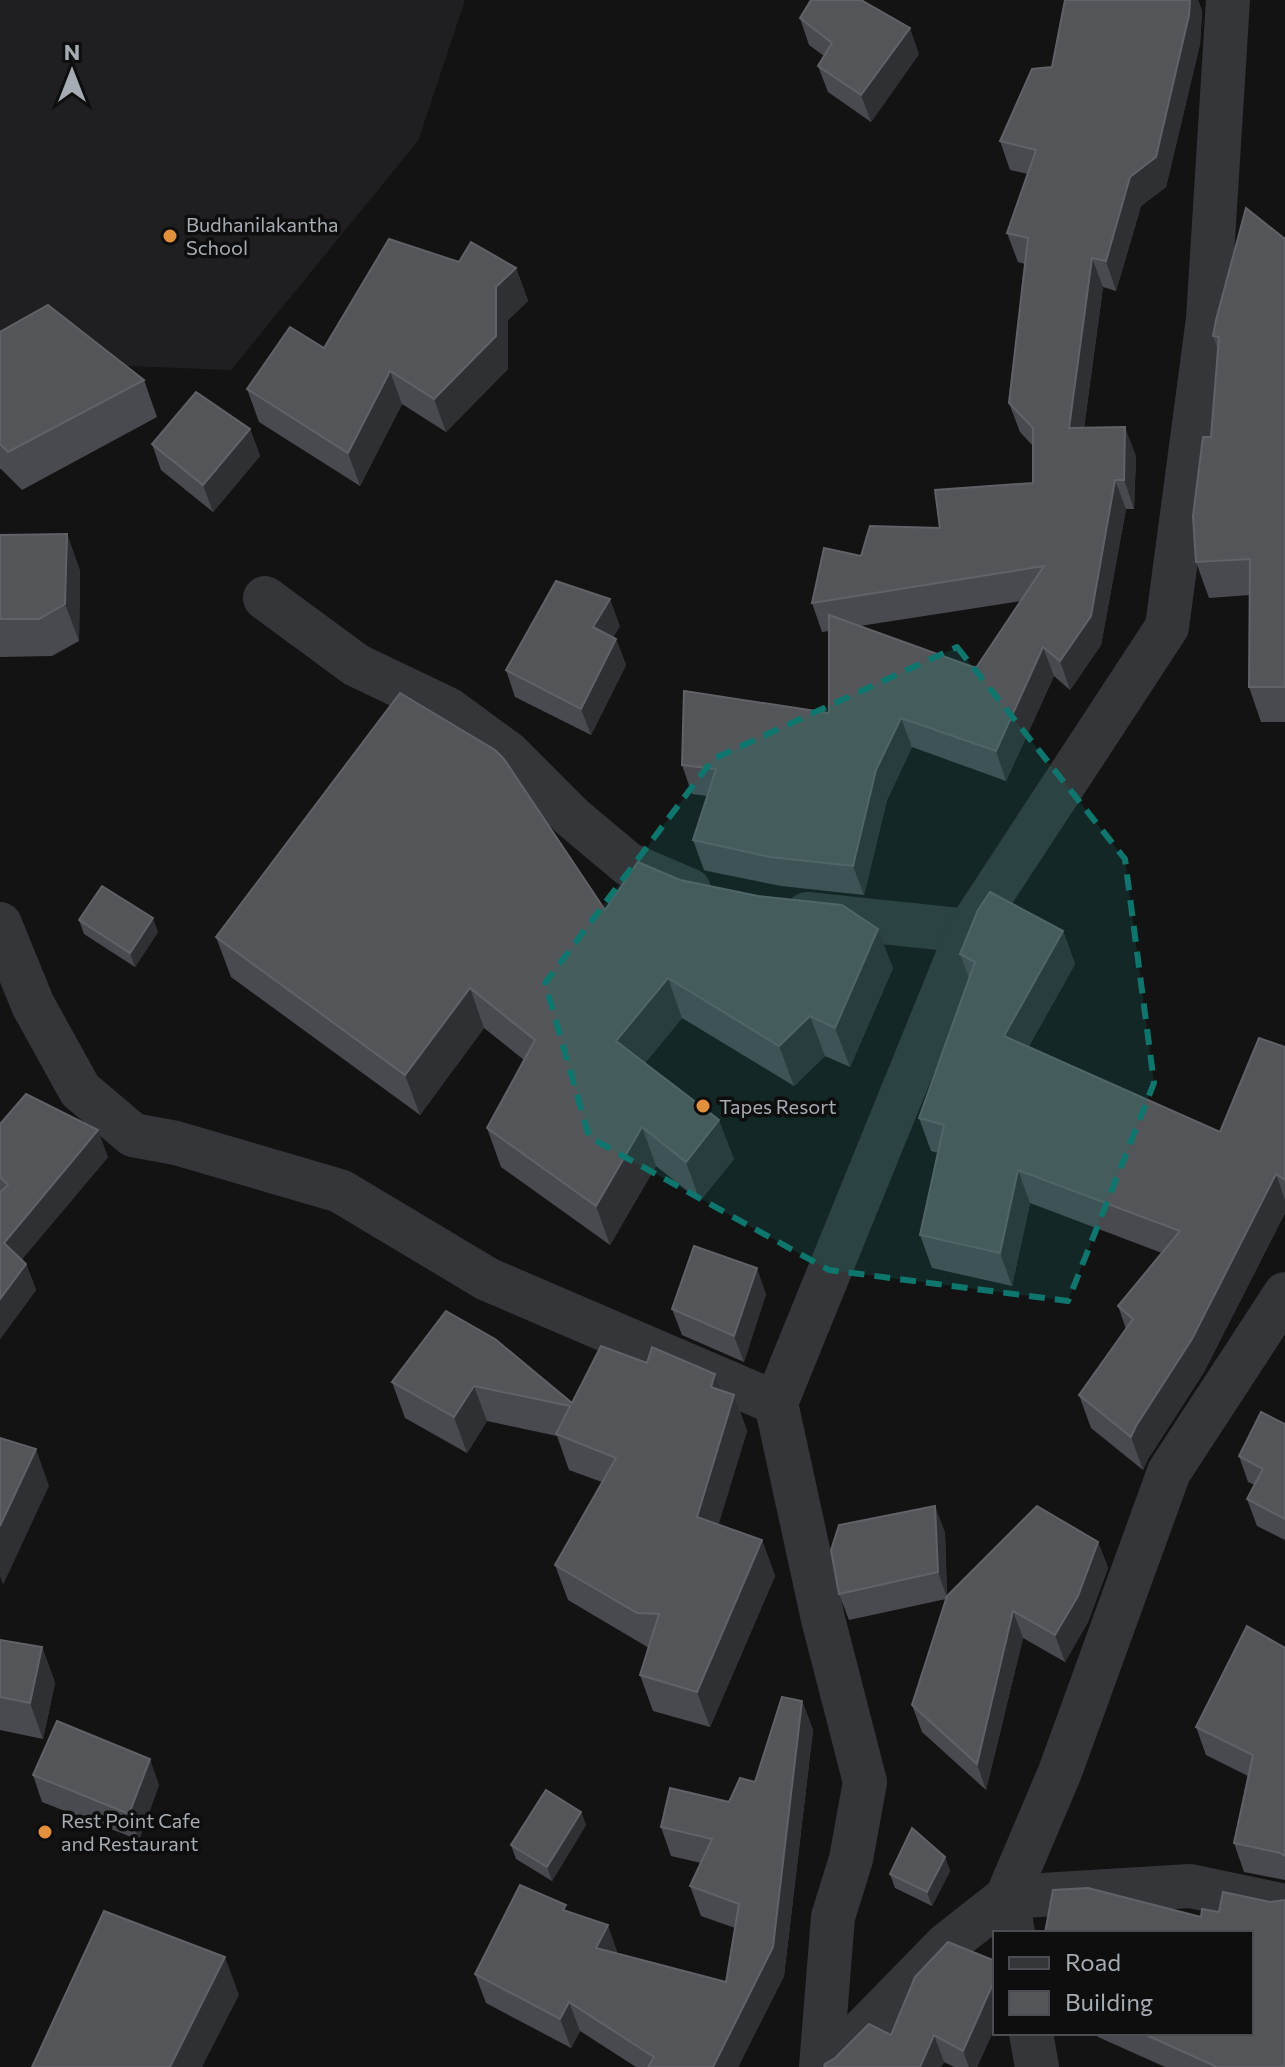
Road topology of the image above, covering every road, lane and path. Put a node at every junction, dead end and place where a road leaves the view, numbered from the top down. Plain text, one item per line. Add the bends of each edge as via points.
1 (1228, 0) edge
2 (265, 598) dead end
3 (0, 924) edge
4 (968, 931) junction
5 (1285, 1294) edge
6 (776, 1403) junction
7 (1285, 1906) edge
8 (1010, 1915) edge
9 (1031, 2035) edge
10 (824, 2067) edge
11 (1037, 2067) edge

1 - 4 street via 1208,319 1167,627
2 - 4 street via 356,665 448,709 508,753 628,864 699,895 746,905
3 - 6 street via 33,1005 80,1090 133,1135 340,1191 487,1279
4 - 6 street
5 - 8 street via 1169,1472
6 - 10 street via 865,1782 851,1859 833,1917
7 - 8 street via 1190,1886
8 - 10 street via 946,1945
9 - 11 street

